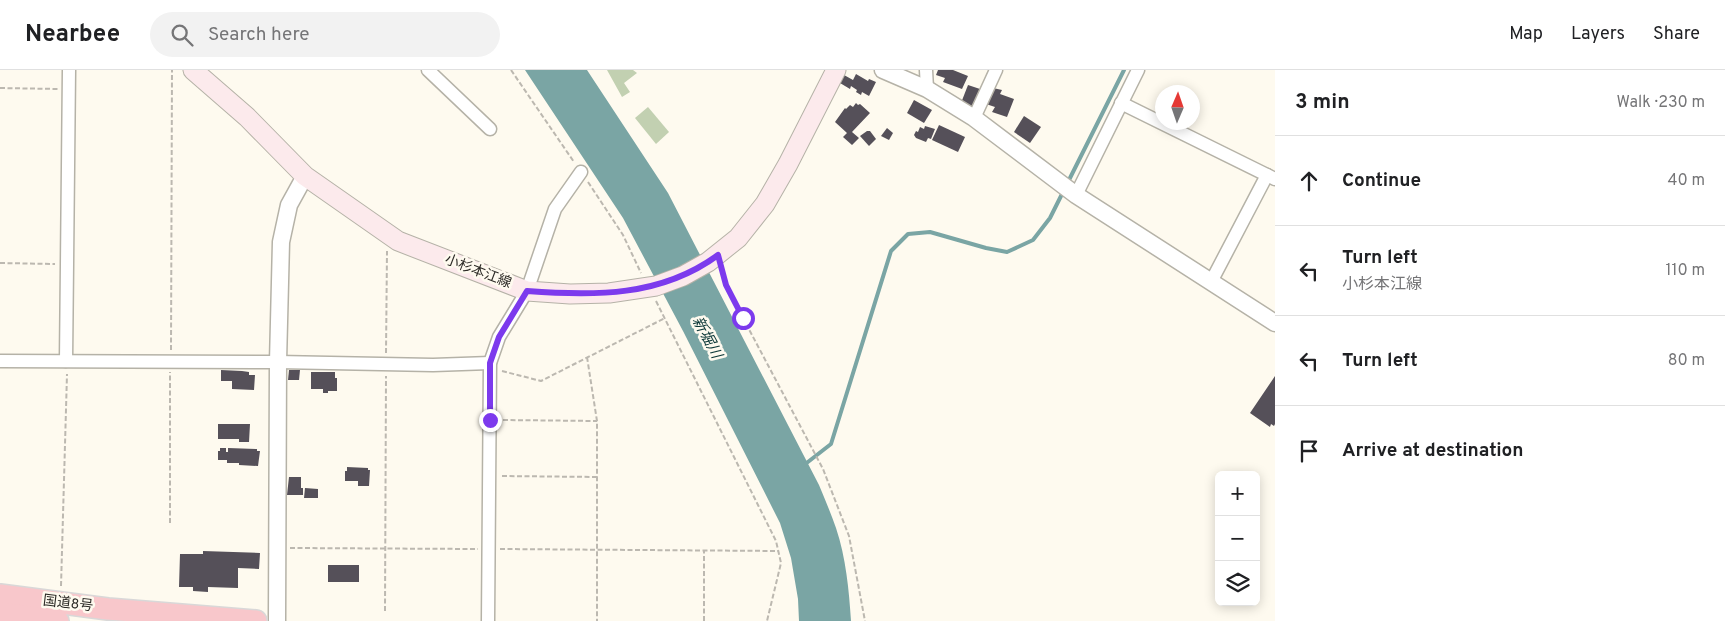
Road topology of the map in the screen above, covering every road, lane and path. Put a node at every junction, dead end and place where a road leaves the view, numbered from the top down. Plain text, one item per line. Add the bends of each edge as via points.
1 (68, 70) edge
2 (172, 70) edge
3 (193, 70) edge
4 (428, 70) edge
5 (511, 70) edge
6 (836, 70) edge
7 (884, 70) edge
8 (926, 70) edge
9 (996, 70) edge
10 (1138, 70) edge
11 (0, 88) edge
12 (68, 89) junction
13 (928, 89) junction
14 (1121, 103) junction
15 (974, 118) junction
16 (490, 129) dead end
17 (581, 172) junction
18 (305, 176) junction
19 (1271, 177) edge
20 (1076, 195) junction
21 (387, 233) junction
22 (713, 259) junction
23 (0, 263) edge
24 (67, 264) junction
25 (1211, 282) junction
26 (652, 287) junction
27 (527, 291) junction
28 (665, 318) junction
29 (1275, 323) edge
30 (587, 357) junction
31 (0, 361) edge
32 (67, 361) junction
33 (170, 362) junction
34 (278, 362) junction
35 (386, 364) junction
36 (490, 365) junction
37 (490, 420) junction
38 (597, 421) junction
39 (490, 476) junction
40 (597, 477) junction
41 (170, 523) dead end
42 (278, 548) junction
43 (385, 548) junction
44 (489, 549) junction
45 (596, 549) junction
46 (704, 550) junction
47 (778, 551) junction
48 (0, 596) edge
49 (385, 611) dead end
50 (59, 612) edge
51 (0, 614) edge
52 (256, 621) edge
53 (277, 621) edge
54 (488, 621) edge
55 (596, 621) edge
56 (704, 621) edge
57 (767, 621) edge
58 (865, 621) edge

1 - 12 street
2 - 33 path
3 - 18 main road, 小杉本江線
4 - 16 street
5 - 17 path
6 - 22 main road, 小杉本江線 via 765,204 738,238
7 - 13 street
8 - 13 street
9 - 15 street
10 - 14 street
11 - 12 path
12 - 24 street
13 - 15 street
14 - 19 street
14 - 20 street
15 - 20 street
17 - 26 path via 623,235
17 - 27 street via 555,209
18 - 21 main road, 小杉本江線
18 - 34 street via 289,205 281,242
19 - 25 street
20 - 25 street
21 - 27 main road, 小杉本江線 via 398,241
21 - 35 path
22 - 26 main road, 小杉本江線 via 683,276
22 - 58 path via 823,469 849,536
23 - 24 path
24 - 32 street
25 - 29 street
26 - 27 main road, 小杉本江線 via 570,294
26 - 28 path
27 - 36 street via 499,337
28 - 30 path
28 - 47 path via 776,541
30 - 36 path via 540,381
30 - 38 path
31 - 32 street
32 - 33 street
32 - 50 path
33 - 34 street
33 - 41 path
34 - 35 street
34 - 42 street
35 - 36 street
35 - 43 path
36 - 37 street
37 - 38 path
37 - 39 street
38 - 40 path
39 - 40 path
39 - 44 street
40 - 45 path
42 - 43 path
42 - 53 street
43 - 44 path
43 - 49 path
44 - 45 path
44 - 54 street
45 - 46 path
45 - 55 path
46 - 47 path
46 - 56 path
47 - 57 path via 781,563
48 - 50 highway, 国道8号
50 - 51 highway, 国道8号
50 - 52 highway, 国道8号 via 108,609

